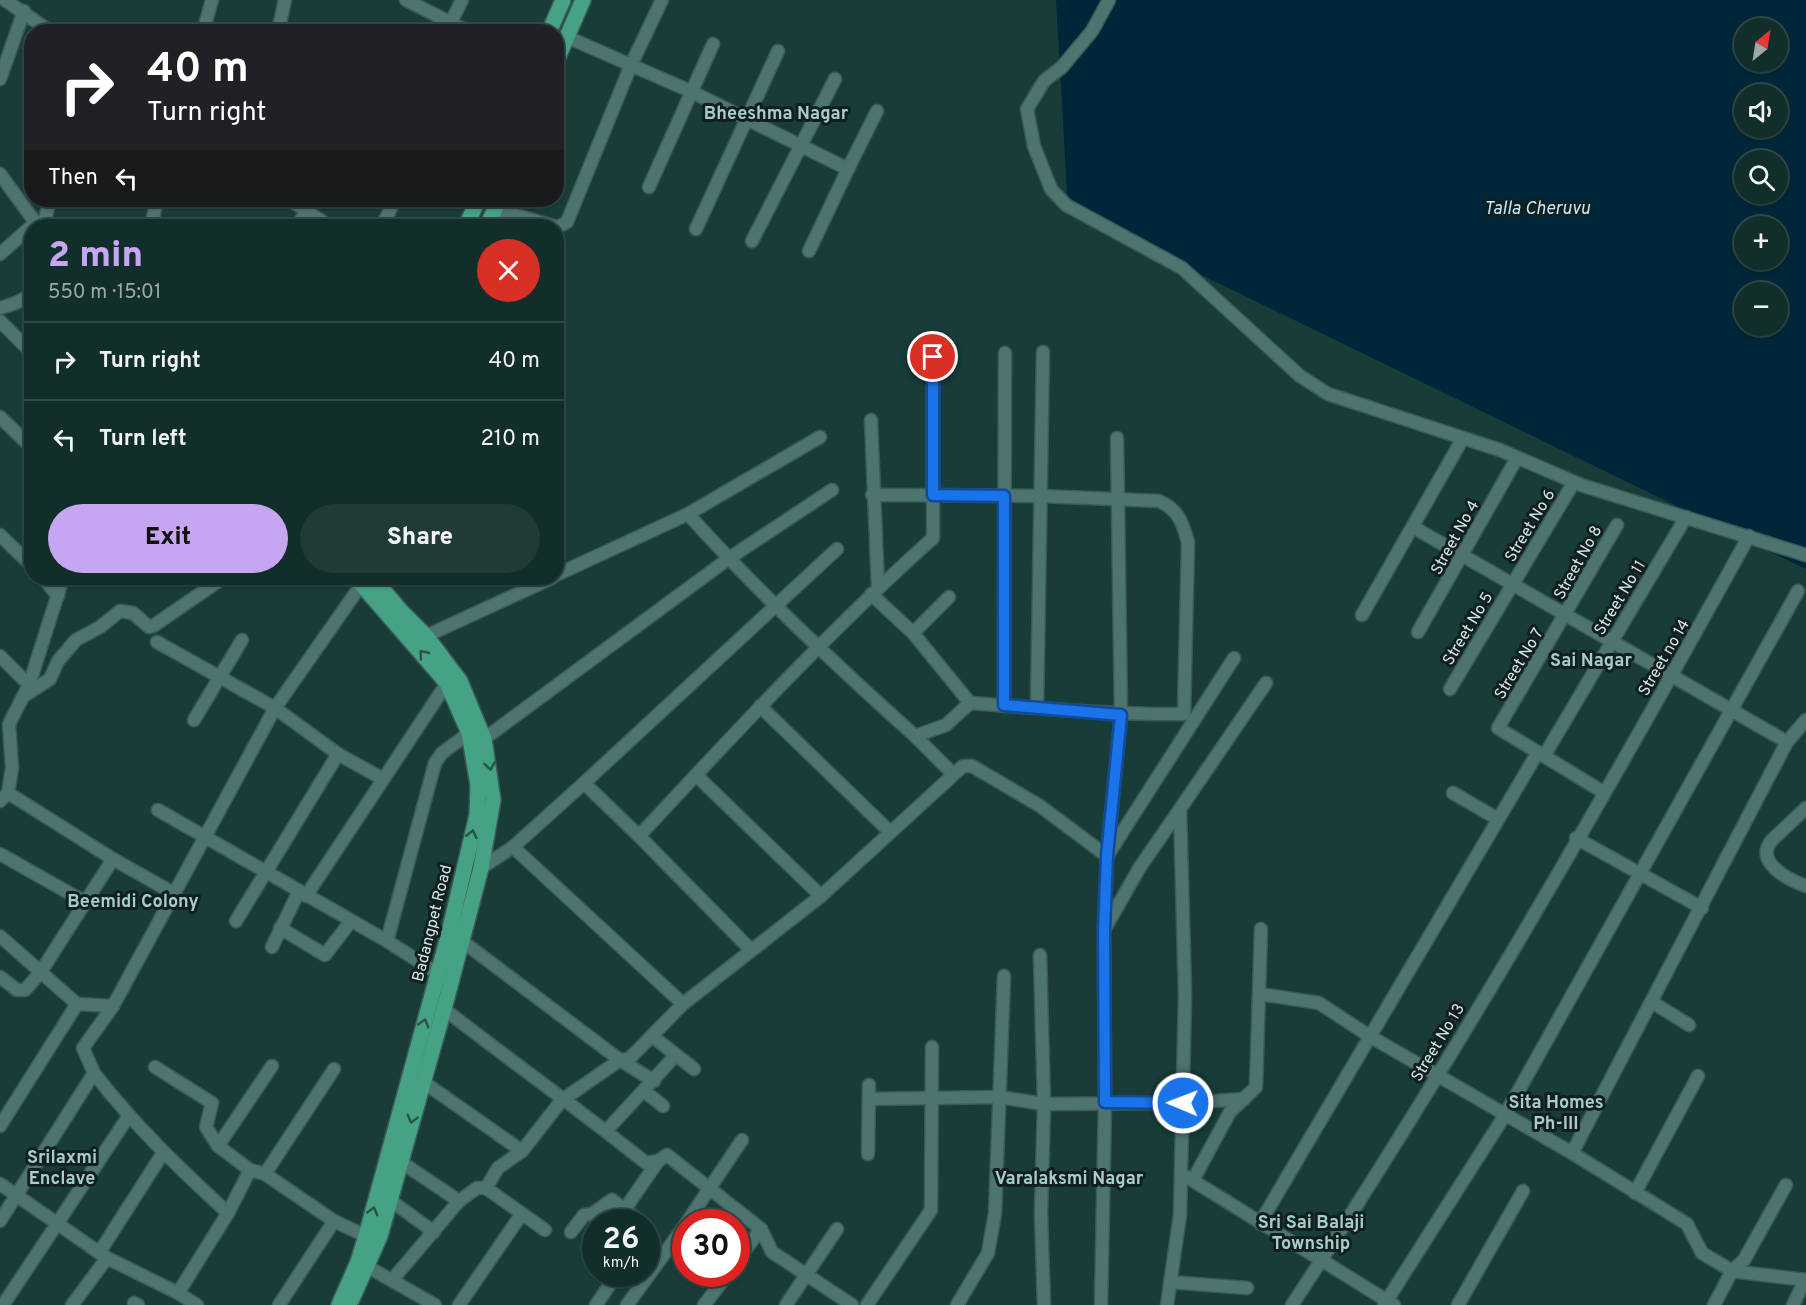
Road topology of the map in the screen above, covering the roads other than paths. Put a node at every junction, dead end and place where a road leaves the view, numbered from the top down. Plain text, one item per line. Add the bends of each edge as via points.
1 (5, 0) edge
2 (212, 0) edge
3 (285, 0) edge
4 (406, 0) edge
5 (462, 0) edge
6 (562, 0) edge
7 (583, 0) edge
8 (662, 0) edge
9 (1109, 0) edge
10 (24, 11) junction
11 (41, 24) edge
12 (204, 24) edge
13 (280, 24) edge
14 (444, 24) edge
15 (450, 24) edge
16 (552, 24) edge
17 (567, 37) junction
18 (564, 44) edge
19 (713, 44) dead end
20 (778, 51) dead end
21 (631, 65) junction
22 (0, 79) edge
23 (835, 79) dead end
24 (690, 91) junction
25 (877, 111) dead end
26 (748, 119) junction
27 (800, 146) junction
28 (848, 169) junction
29 (0, 174) edge
30 (649, 187) dead end
31 (24, 205) edge
32 (25, 207) edge
33 (300, 207) edge
34 (505, 207) edge
35 (391, 208) dead end
36 (306, 211) junction
37 (34, 219) edge
38 (302, 219) edge
39 (318, 219) edge
40 (386, 219) edge
41 (535, 219) edge
42 (564, 223) edge
43 (696, 229) dead end
44 (24, 236) edge
45 (752, 241) dead end
46 (809, 251) dead end
47 (0, 254) edge
48 (24, 298) edge
49 (0, 308) edge
50 (0, 321) edge
51 (24, 344) edge
52 (1005, 352) dead end
53 (1043, 352) dead end
54 (933, 357) dead end
55 (0, 417) edge
56 (870, 420) dead end
57 (820, 437) dead end
58 (1117, 438) dead end
59 (1464, 438) junction
60 (24, 440) edge
61 (1517, 458) junction
62 (1574, 482) junction
63 (832, 490) dead end
64 (872, 495) junction
65 (933, 495) junction
66 (1004, 496) junction
67 (1041, 496) junction
68 (1118, 501) junction
69 (688, 514) junction
70 (1686, 517) junction
71 (1617, 525) dead end
72 (1413, 527) junction
73 (0, 535) edge
74 (1749, 536) junction
75 (837, 549) dead end
76 (1462, 555) junction
77 (1806, 555) edge
78 (24, 558) edge
79 (728, 559) junction
80 (564, 571) edge
81 (1513, 584) junction
82 (49, 585) edge
83 (61, 585) edge
84 (213, 585) edge
85 (361, 585) edge
86 (370, 585) edge
87 (371, 585) edge
88 (537, 585) edge
89 (874, 591) junction
90 (1798, 591) dead end
91 (58, 596) junction
92 (949, 597) dead end
93 (775, 604) junction
94 (1362, 615) dead end
95 (1566, 615) junction
96 (1418, 632) dead end
97 (913, 633) junction
98 (426, 636) junction
99 (242, 640) dead end
100 (157, 642) dead end
101 (1612, 642) junction
102 (818, 648) junction
103 (0, 656) edge
104 (1234, 658) dead end
105 (1672, 676) junction
106 (220, 677) junction
107 (447, 683) junction
108 (1266, 683) dead end
109 (1450, 689) dead end
110 (26, 691) junction
111 (970, 703) junction
112 (1004, 705) junction
113 (760, 706) junction
114 (1037, 706) junction
115 (275, 708) junction
116 (1732, 711) junction
117 (1121, 715) junction
118 (194, 720) dead end
119 (1806, 720) edge
120 (469, 732) junction
121 (915, 736) junction
122 (484, 739) junction
123 (1787, 742) junction
124 (339, 754) junction
125 (1541, 754) junction
126 (0, 760) edge
127 (12, 768) junction
128 (953, 774) junction
129 (696, 775) junction
130 (383, 779) junction
131 (584, 783) junction
132 (1603, 792) junction
133 (1453, 793) dead end
134 (4, 797) edge
135 (1806, 808) edge
136 (1180, 809) junction
137 (159, 810) dead end
138 (1498, 819) junction
139 (889, 831) junction
140 (639, 836) junction
141 (1576, 838) junction
142 (205, 839) junction
143 (513, 847) junction
144 (0, 854) edge
145 (1107, 856) junction
146 (113, 859) junction
147 (481, 868) junction
148 (264, 873) junction
149 (1641, 874) junction
150 (1806, 886) edge
151 (175, 894) junction
152 (302, 894) junction
153 (821, 896) junction
154 (85, 902) junction
155 (1702, 908) junction
156 (236, 921) dead end
157 (351, 921) junction
158 (280, 928) junction
159 (1261, 929) dead end
160 (1104, 930) junction
161 (0, 936) edge
162 (455, 939) junction
163 (387, 941) junction
164 (272, 947) dead end
165 (751, 950) junction
166 (1040, 956) dead end
167 (40, 973) junction
168 (437, 973) junction
169 (1004, 976) dead end
170 (0, 977) edge
171 (1260, 994) junction
172 (1652, 1002) junction
173 (77, 1004) junction
174 (683, 1004) junction
175 (112, 1006) junction
176 (444, 1009) junction
177 (1689, 1025) dead end
178 (652, 1036) junction
179 (1371, 1037) junction
180 (932, 1047) dead end
181 (675, 1056) junction
182 (620, 1060) junction
183 (272, 1066) dead end
184 (155, 1067) dead end
185 (334, 1069) dead end
186 (694, 1069) dead end
187 (94, 1073) junction
188 (1437, 1076) junction
189 (1698, 1076) dead end
190 (422, 1080) junction
191 (654, 1081) junction
192 (869, 1085) dead end
193 (644, 1091) junction
194 (930, 1096) junction
195 (999, 1097) junction
196 (869, 1099) junction
197 (1244, 1099) junction
198 (562, 1100) junction
199 (1105, 1102) junction
200 (1183, 1103) junction
201 (1044, 1104) junction
202 (663, 1106) dead end
203 (1505, 1115) junction
204 (128, 1117) junction
205 (0, 1126) edge
206 (606, 1131) junction
207 (742, 1140) dead end
208 (218, 1146) junction
209 (522, 1151) junction
210 (163, 1153) junction
211 (1572, 1153) junction
212 (868, 1154) dead end
213 (658, 1161) junction
214 (400, 1162) junction
215 (250, 1170) junction
216 (1181, 1173) junction
217 (265, 1174) junction
218 (1193, 1180) junction
219 (0, 1184) edge
220 (1785, 1185) dead end
221 (486, 1188) junction
222 (710, 1190) junction
223 (1523, 1191) dead end
224 (1635, 1193) junction
225 (17, 1195) junction
226 (390, 1200) junction
227 (459, 1201) junction
228 (599, 1209) edge
229 (625, 1209) joint
230 (696, 1209) edge
231 (228, 1214) junction
232 (521, 1215) junction
233 (582, 1219) edge
234 (0, 1221) edge
235 (334, 1221) junction
236 (1260, 1223) junction
237 (57, 1224) junction
238 (761, 1229) junction
239 (837, 1229) dead end
240 (545, 1230) dead end
241 (434, 1232) junction
242 (571, 1232) dead end
243 (366, 1236) junction
244 (672, 1242) edge
245 (750, 1244) edge
246 (103, 1256) junction
247 (1322, 1261) junction
248 (363, 1263) junction
249 (1732, 1270) junction
250 (805, 1276) junction
251 (393, 1279) junction
252 (1806, 1280) edge
253 (1170, 1282) junction
254 (608, 1287) edge
255 (718, 1287) edge
256 (1247, 1288) dead end
257 (178, 1293) junction
258 (1388, 1304) edge
259 (2, 1305) edge
260 (72, 1305) edge
261 (197, 1305) edge
262 (279, 1305) edge
263 (339, 1305) edge
264 (349, 1305) edge
265 (435, 1305) edge
266 (459, 1305) edge
267 (596, 1305) edge
268 (627, 1305) edge
269 (704, 1305) edge
270 (786, 1305) edge
271 (852, 1305) edge
272 (867, 1305) edge
273 (957, 1305) edge
274 (1044, 1305) edge
275 (1101, 1305) edge
276 (1167, 1305) edge
277 (1292, 1305) edge
278 (1458, 1305) edge
279 (1714, 1305) edge
280 (1793, 1305) edge

1 - 10 street
2 - 12 street
3 - 13 street
4 - 14 street
5 - 15 street
6 - 16 main road
7 - 17 main road
8 - 21 street
9 - 59 street via 1092,31 1062,67 1044,81 1027,109 1034,146 1051,189 1066,205 1182,268 1300,376 1328,394
10 - 11 street
10 - 22 street
17 - 18 main road
17 - 21 street
19 - 24 street
20 - 26 street
21 - 24 street
21 - 42 street
23 - 27 street
24 - 26 street
24 - 30 street
25 - 28 street
26 - 27 street
26 - 43 street
27 - 28 street
27 - 45 street
28 - 46 street
29 - 31 street
32 - 37 street
33 - 36 street
34 - 41 street
35 - 40 street
36 - 38 street
36 - 39 street
44 - 47 street
48 - 49 street
50 - 51 street
52 - 66 street
53 - 67 street
54 - 65 street
55 - 60 street
56 - 64 street
57 - 69 street
58 - 68 street
59 - 61 street
59 - 72 street
61 - 62 street
61 - 76 street, Street No 4
62 - 70 street
62 - 81 street, Street No 6
63 - 79 street
64 - 65 street
64 - 89 street
65 - 66 street
65 - 89 street via 933,538
66 - 67 street
66 - 112 street
67 - 68 street
67 - 114 street
68 - 117 street
68 - 117 street via 1159,501 1172,507 1180,516 1188,542 1184,714
69 - 79 street
69 - 80 street
70 - 74 street
70 - 101 street, Street No 11
71 - 95 street, Street No 8
72 - 76 street
72 - 94 street
73 - 78 street
74 - 77 street
74 - 105 street, Street no 14
75 - 93 street
76 - 81 street
76 - 96 street, Street No 4
79 - 93 street
79 - 122 street
81 - 95 street
81 - 109 street, Street No 5
82 - 91 street
83 - 91 street
84 - 110 street via 153,626 149,627 133,613 120,611 76,640 50,679
85 - 115 street
107 -> 86 main road, Badangpet Road
87 - 98 main road, Badangpet Road
88 - 98 street
89 - 97 street
89 - 102 street
90 - 116 street
91 - 110 street
92 - 97 street
93 - 102 street
93 - 131 street
95 - 101 street
95 - 125 street, Street No 7 via 1498,728
97 - 111 street
98 - 122 main road, Badangpet Road via 460,681
99 - 106 street
100 - 106 street
101 - 105 street
101 - 125 street, Street No 11
102 - 113 street
102 - 121 street
103 - 110 street
104 - 145 street
105 - 116 street
105 - 132 street, Street no 14
106 - 115 street
106 - 118 street
107 - 120 main road, Badangpet Road
107 - 130 street
108 - 136 street
110 - 127 street via 9,724
111 - 112 street
111 - 121 street via 946,725
112 - 114 street
113 - 129 street
113 - 139 street
114 - 117 street
115 - 124 street
115 - 142 street
116 - 123 street
116 - 149 street
117 - 145 street
119 - 123 street
162 -> 120 main road, Badangpet Road via 477,815 478,785
120 - 163 street via 435,763
121 - 128 street
122 -> 147 main road, Badangpet Road via 493,800
123 - 155 street
124 - 130 street
124 - 148 street
125 - 132 street
125 - 138 street, Street No 11
126 - 127 street
127 - 134 street
128 - 139 street
128 - 145 street via 963,766 972,766 1040,807
129 - 140 street
129 - 153 street
130 - 152 street
131 - 140 street
131 - 143 street
132 - 141 street, Street No 13
133 - 138 street
134 - 146 street
135 - 150 street via 1767,845 1767,853 1777,873
136 - 160 street via 1140,867
136 - 200 street via 1185,995
137 - 142 street
138 - 179 street, Street No 11
139 - 153 street
140 - 165 street
141 - 149 street
141 - 188 street, Street No 13
142 - 148 street
142 - 151 street
143 - 147 street
143 - 174 street
144 - 154 street
145 - 160 street
146 - 151 street
146 - 154 street
147 - 162 main road, Badangpet Road
148 - 152 street
148 - 156 street
149 - 155 street
149 - 203 street
151 - 175 street
152 - 157 street
152 - 158 street
153 - 165 street
154 - 167 street
155 - 172 street
157 - 158 street via 325,955
157 - 163 street
158 - 164 street
159 - 171 street
160 - 199 street
161 - 167 street
162 - 168 main road, Badangpet Road
162 - 176 main road, Badangpet Road
162 - 182 street
163 - 168 street
165 - 174 street
166 - 201 street
167 - 170 street via 21,991
167 - 173 street
243 -> 168 main road, Badangpet Road
169 - 195 street
171 - 179 street via 1319,1003
171 - 197 street via 1256,1087
172 - 177 street
172 - 211 street
173 - 175 street
173 - 205 street
174 - 178 street
175 - 187 street via 83,1048
176 - 190 main road, Badangpet Road
176 - 198 street
178 - 181 street
178 - 182 street via 629,1059
179 - 188 street
179 - 236 street, Street No 11
180 - 194 street
181 - 186 street
181 - 191 street
182 - 191 street
182 - 198 street
183 - 208 street
184 - 208 street via 212,1103 206,1127
185 - 217 street
187 - 204 street
187 - 225 street
188 - 203 street
188 - 247 street, Street No 13
189 - 224 street
190 - 209 street
190 -> 214 main road, Badangpet Road
191 - 193 street
192 - 196 street
193 - 202 street
193 - 206 street
194 - 195 street
194 - 196 street
194 - 272 street via 931,1210
195 - 201 street
195 - 273 street via 995,1214 988,1253
196 - 212 street
197 - 200 street
197 - 218 street via 1230,1112
198 - 206 street
198 - 209 street
199 - 200 street
199 - 201 street
199 - 275 street
200 - 216 street
201 - 274 street
203 - 211 street
203 - 258 street
204 - 210 street
204 - 237 street
206 - 213 street via 646,1163
207 - 222 street
208 - 215 street
209 - 221 street via 498,1168
210 - 231 street
210 - 246 street
211 - 224 street
213 - 222 street via 667,1155
213 - 229 street
214 - 226 main road, Badangpet Road
214 - 227 street
215 - 217 street
215 - 231 street
216 - 218 street
216 - 253 street via 1180,1215
217 - 235 street
218 - 236 street
219 - 225 street
220 - 249 street via 1744,1260
221 - 227 street via 477,1188
221 - 232 street
222 - 230 street
222 - 238 street
223 - 278 street
224 - 249 street via 1687,1224 1702,1253
225 - 234 street
225 - 237 street
226 - 241 street
226 - 248 main road, Badangpet Road
227 - 241 street
228 - 229 street via 612,1200
231 - 257 street
232 - 240 street
232 - 266 street
233 - 242 street
235 - 243 street
235 - 262 street
236 - 247 street
237 - 246 street
237 - 259 street
238 - 245 street
238 - 250 street via 772,1252
239 - 250 street
241 - 251 street
243 - 248 main road, Badangpet Road
244 - 268 street
246 - 257 street
246 - 260 street
247 - 258 street
247 - 277 street, Street No 13
248 - 251 street
248 - 263 main road, Badangpet Road
248 - 264 main road, Badangpet Road
249 - 252 street
249 - 279 street
250 - 270 street
250 - 271 street
251 - 265 street
252 - 280 street
253 - 256 street
253 - 276 street
254 - 267 street
255 - 269 street
257 - 261 street

